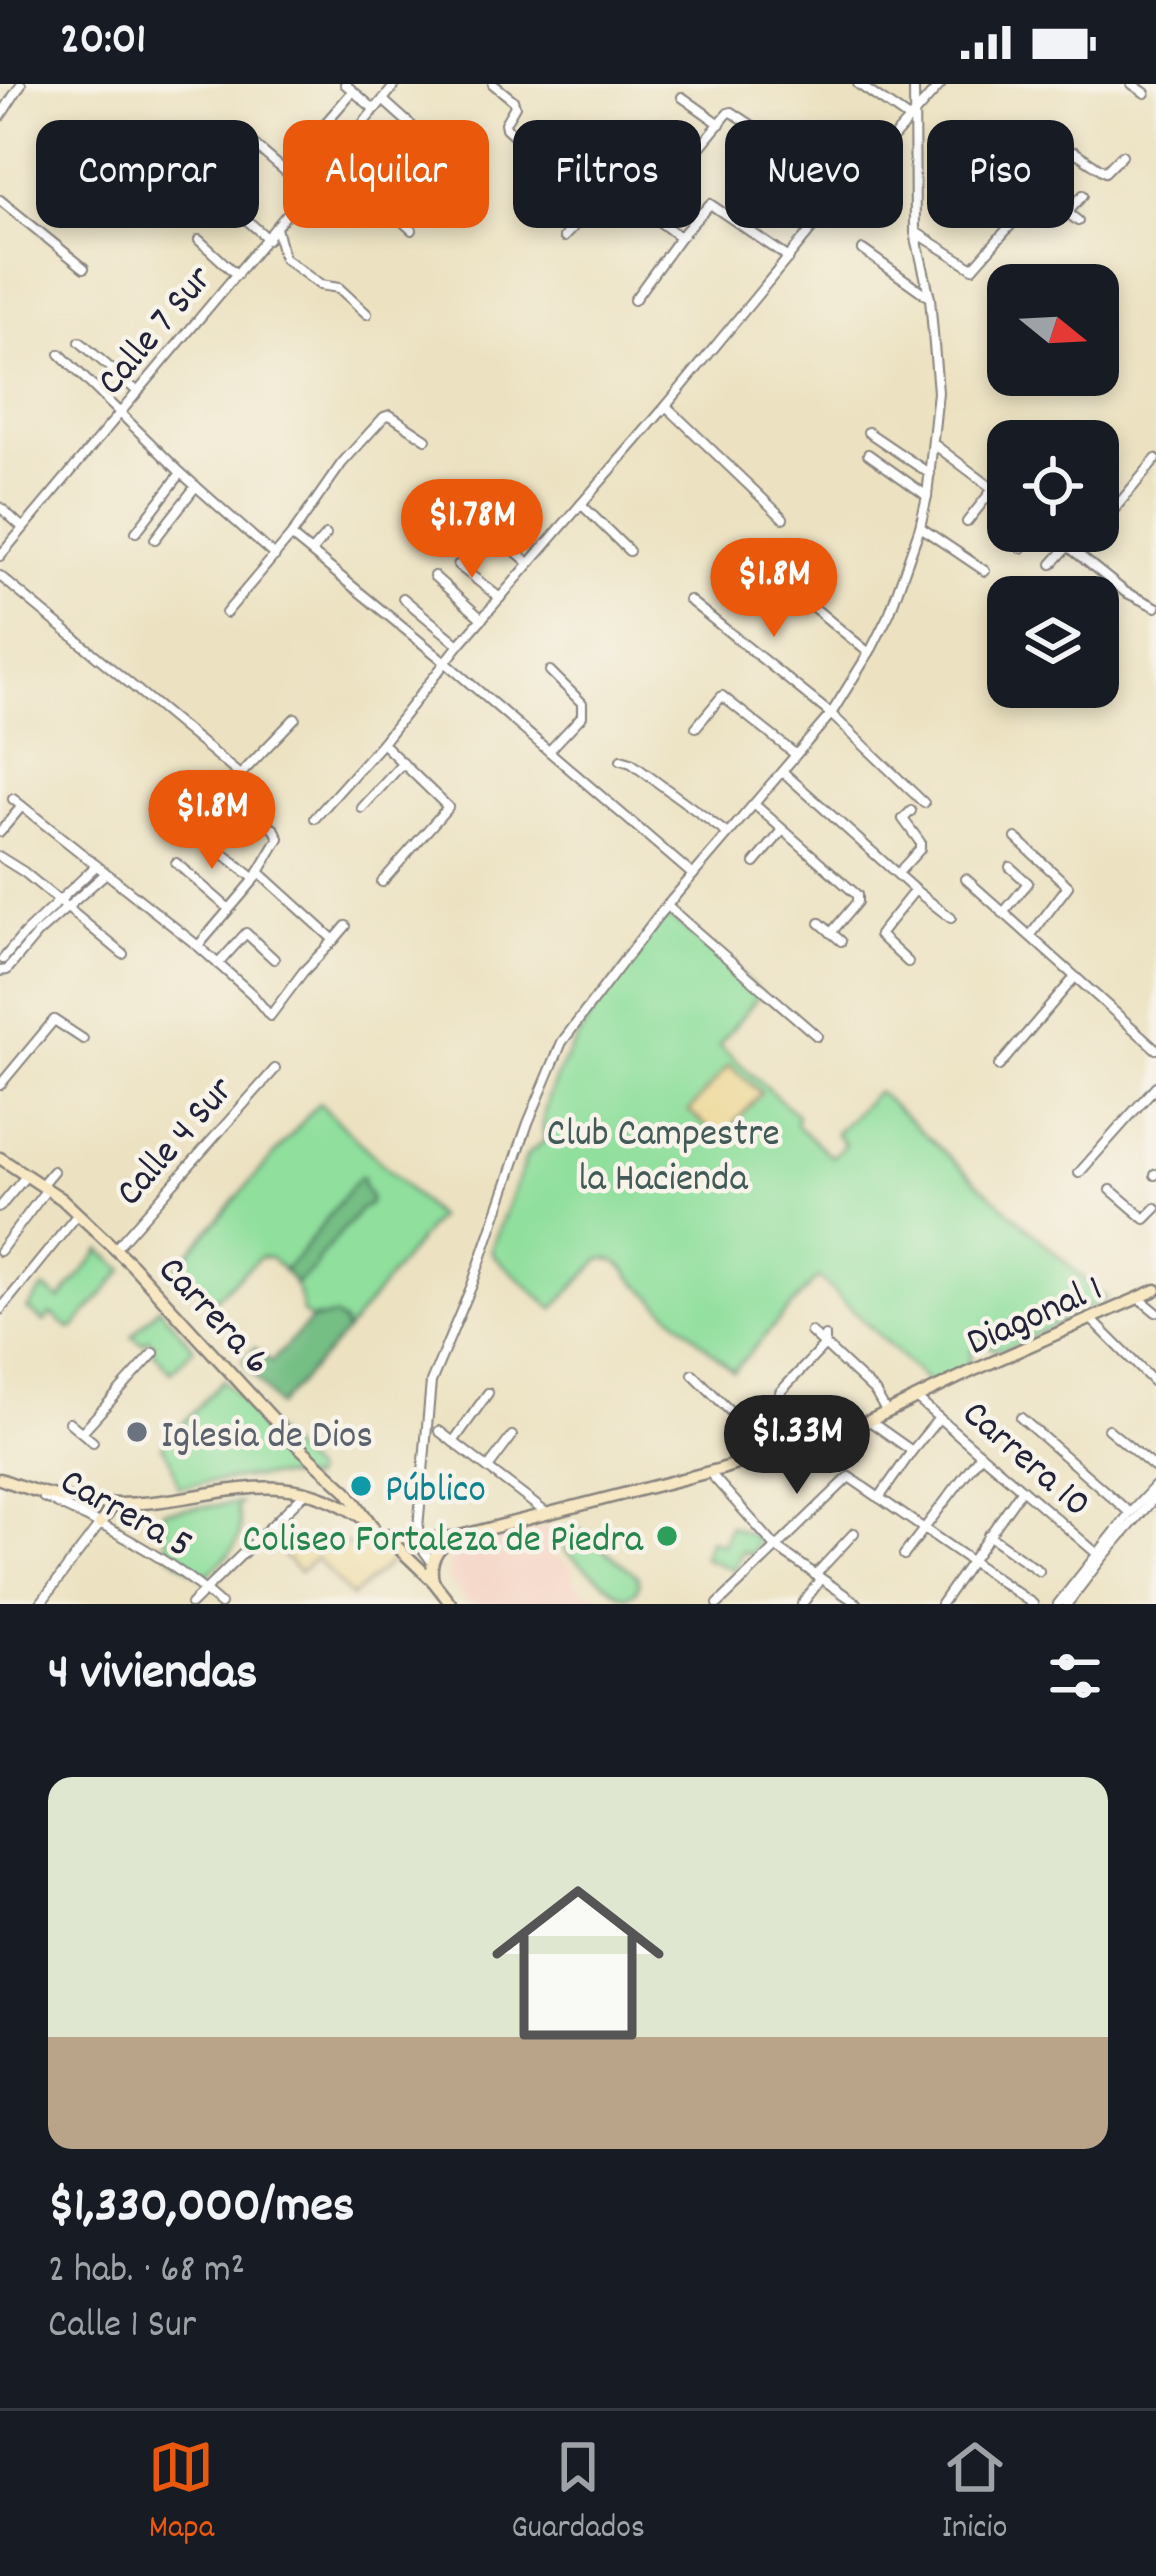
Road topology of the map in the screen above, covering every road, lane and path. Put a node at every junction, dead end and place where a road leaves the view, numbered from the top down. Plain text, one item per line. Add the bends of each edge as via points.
1 (21, 84) edge
2 (493, 84) edge
3 (858, 84) edge
4 (914, 84) edge
5 (940, 84) edge
6 (1132, 84) edge
7 (390, 86) edge
8 (349, 87) edge
9 (1145, 93) dead end
10 (682, 97) dead end
11 (382, 100) junction
12 (374, 109) junction
13 (0, 117) edge
14 (912, 117) junction
15 (325, 120) edge
16 (365, 120) edge
17 (405, 120) edge
18 (744, 120) edge
19 (720, 124) junction
20 (903, 127) edge
21 (513, 134) edge
22 (701, 146) edge
23 (259, 148) edge
24 (1074, 153) edge
25 (1122, 155) dead end
26 (283, 169) edge
27 (1083, 195) dead end
28 (0, 200) edge
29 (1074, 205) edge
30 (1074, 218) edge
31 (283, 221) edge
32 (1078, 221) dead end
33 (256, 228) edge
34 (277, 228) junction
35 (815, 228) edge
36 (1008, 228) edge
37 (915, 233) junction
38 (564, 237) dead end
39 (680, 237) junction
40 (268, 238) junction
41 (199, 240) dead end
42 (863, 250) dead end
43 (789, 258) junction
44 (84, 268) dead end
45 (237, 275) junction
46 (930, 298) junction
47 (634, 299) dead end
48 (367, 314) dead end
49 (80, 342) dead end
50 (60, 354) dead end
51 (138, 392) junction
52 (666, 406) junction
53 (119, 413) junction
54 (868, 432) dead end
55 (426, 439) dead end
56 (934, 444) junction
57 (868, 454) dead end
58 (1156, 459) edge
59 (181, 473) junction
60 (930, 474) junction
61 (987, 484) edge
62 (196, 486) junction
63 (927, 496) junction
64 (987, 497) edge
65 (457, 499) dead end
66 (581, 504) junction
67 (1119, 504) edge
68 (0, 507) edge
69 (783, 518) dead end
70 (967, 522) dead end
71 (920, 527) junction
72 (23, 528) junction
73 (136, 532) dead end
74 (326, 535) dead end
75 (291, 536) junction
76 (154, 538) dead end
77 (629, 551) dead end
78 (311, 552) junction
79 (1063, 552) edge
80 (1078, 553) edge
81 (0, 556) edge
82 (275, 556) junction
83 (529, 563) junction
84 (1052, 564) dead end
85 (458, 565) dead end
86 (985, 571) dead end
87 (0, 576) edge
88 (434, 576) dead end
89 (801, 597) dead end
90 (403, 598) dead end
91 (500, 598) junction
92 (689, 600) dead end
93 (1156, 607) edge
94 (226, 613) dead end
95 (482, 619) junction
96 (459, 645) junction
97 (869, 653) junction
98 (445, 662) junction
99 (550, 671) dead end
100 (831, 714) junction
101 (295, 718) dead end
102 (696, 727) dead end
103 (382, 742) junction
104 (549, 752) junction
105 (795, 754) junction
106 (621, 760) dead end
107 (403, 763) junction
108 (783, 772) junction
109 (227, 789) dead end
110 (13, 799) dead end
111 (924, 803) dead end
112 (754, 804) junction
113 (22, 806) junction
114 (362, 808) dead end
115 (911, 811) dead end
116 (315, 818) dead end
117 (783, 830) junction
118 (0, 832) edge
119 (196, 832) dead end
120 (728, 835) junction
121 (1016, 838) dead end
122 (0, 857) edge
123 (176, 863) dead end
124 (755, 863) dead end
125 (96, 866) junction
126 (1010, 867) dead end
127 (898, 873) junction
128 (87, 874) junction
129 (105, 874) junction
130 (693, 874) junction
131 (257, 876) junction
132 (966, 879) dead end
133 (95, 881) junction
134 (382, 882) dead end
135 (915, 890) junction
136 (63, 905) junction
137 (667, 906) junction
138 (228, 908) junction
139 (1003, 913) junction
140 (951, 917) dead end
141 (820, 923) dead end
142 (346, 926) dead end
143 (831, 933) junction
144 (1030, 936) junction
145 (334, 940) junction
146 (841, 941) dead end
147 (198, 946) junction
148 (123, 954) dead end
149 (274, 959) dead end
150 (908, 962) dead end
151 (3, 964) edge
152 (218, 964) junction
153 (1075, 976) junction
154 (817, 1036) dead end
155 (83, 1039) dead end
156 (1156, 1049) edge
157 (999, 1066) dead end
158 (275, 1069) dead end
159 (0, 1085) edge
160 (1156, 1086) edge
161 (0, 1157) edge
162 (53, 1172) dead end
163 (1078, 1173) dead end
164 (27, 1174) junction
165 (45, 1186) junction
166 (1111, 1190) dead end
167 (0, 1207) edge
168 (1156, 1208) edge
169 (78, 1214) junction
170 (115, 1249) junction
171 (0, 1251) edge
172 (1156, 1290) edge
173 (1138, 1298) junction
174 (0, 1310) edge
175 (1156, 1312) edge
176 (1091, 1319) junction
177 (811, 1332) dead end
178 (825, 1341) junction
179 (154, 1353) dead end
180 (693, 1374) dead end
181 (1156, 1384) edge
182 (780, 1393) dead end
183 (488, 1394) dead end
184 (917, 1399) junction
185 (887, 1414) junction
186 (939, 1418) junction
187 (1021, 1418) dead end
188 (869, 1421) junction
189 (69, 1422) dead end
190 (1108, 1429) dead end
191 (439, 1431) dead end
192 (82, 1432) junction
193 (512, 1436) dead end
194 (93, 1442) dead end
195 (453, 1442) junction
196 (765, 1446) dead end
197 (912, 1451) junction
198 (981, 1454) junction
199 (488, 1469) junction
200 (1156, 1469) edge
201 (708, 1471) junction
202 (326, 1473) junction
203 (0, 1479) edge
204 (1156, 1484) edge
205 (1022, 1489) junction
206 (29, 1490) junction
207 (312, 1492) junction
208 (1156, 1496) edge
209 (879, 1498) junction
210 (114, 1504) junction
211 (547, 1513) junction
212 (1130, 1513) junction
213 (100, 1524) junction
214 (924, 1529) junction
215 (379, 1531) junction
216 (854, 1533) dead end
217 (988, 1534) junction
218 (456, 1537) junction
219 (418, 1539) junction
220 (776, 1547) junction
221 (904, 1556) dead end
222 (1099, 1556) junction
223 (970, 1561) junction
224 (432, 1562) junction
225 (1039, 1571) dead end
226 (818, 1577) junction
227 (433, 1581) junction
228 (206, 1590) junction
229 (40, 1604) edge
230 (191, 1604) edge
231 (220, 1604) edge
232 (452, 1604) edge
233 (718, 1604) edge
234 (802, 1604) edge
235 (858, 1604) edge
236 (940, 1604) edge
237 (1033, 1604) edge
238 (1058, 1604) edge
239 (1067, 1604) edge

1 - 13 street
2 - 21 street via 513,100 505,123
3 - 14 street
4 - 14 street
5 - 14 street
6 - 9 street
7 - 11 street, Calle 7 Sur
8 - 12 street
8 - 15 street
10 - 19 street
11 - 12 street, Calle 7 Sur
11 - 17 street
12 - 16 street, Calle 7 Sur
14 - 20 street
14 - 37 street
18 - 19 street via 728,113
19 - 22 street
23 - 26 street
24 - 25 street via 1105,172
27 - 29 street
28 - 44 street
30 - 32 street
31 - 34 street, Calle 7 Sur
33 - 40 street
34 - 40 street, Calle 7 Sur
34 - 48 street via 284,258
35 - 43 street
36 - 37 street via 973,268
37 - 46 street
38 - 39 street via 611,186
39 - 43 street via 710,204
39 - 47 street
40 - 45 street, Calle 7 Sur
41 - 45 street
42 - 46 street
43 - 52 street
45 - 51 street, Calle 7 Sur
46 - 56 street
49 - 51 street
50 - 53 street
51 - 53 street, Calle 7 Sur
52 - 66 street
52 - 69 street
53 - 59 street
53 - 72 street, Calle 7 Sur
54 - 60 street
55 - 75 street via 384,417
56 - 60 street
56 - 61 street
57 - 63 street
58 - 67 street
59 - 62 street
59 - 73 street
60 - 63 street
62 - 76 street
62 - 82 street
63 - 71 street
64 - 70 street
65 - 83 street
66 - 77 street
66 - 83 street
68 - 72 street
71 - 86 street
71 - 97 street
72 - 81 street, Calle 7 Sur
74 - 78 street
75 - 78 street
75 - 82 street
78 - 98 street
79 - 84 street
80 - 93 street
82 - 94 street
83 - 91 street
85 - 91 street
87 - 101 street via 240,775
88 - 95 street
89 - 97 street
90 - 96 street
91 - 95 street
92 - 100 street
95 - 96 street
96 - 98 street
97 - 100 street
98 - 103 street
98 - 104 street
99 - 104 street via 582,703 582,716
100 - 105 street
100 - 111 street
102 - 105 street via 722,696
103 - 107 street
103 - 116 street
104 - 130 street
105 - 108 street
106 - 120 street
107 - 114 street
107 - 134 street via 448,807
108 - 112 street
108 - 127 street
109 - 131 street via 279,838
110 - 113 street
112 - 117 street
112 - 120 street
113 - 118 street
113 - 125 street
115 - 127 street via 903,819 920,850
117 - 124 street
117 - 143 street via 857,895
119 - 131 street
120 - 130 street
121 - 144 street via 1068,886
122 - 136 street
123 - 138 street
125 - 128 street
125 - 129 street
126 - 139 street via 1028,883
127 - 135 street
128 - 133 street
128 - 136 street
129 - 133 street
129 - 147 street
130 - 137 street
131 - 138 street
131 - 145 street
132 - 139 street
133 - 136 street
135 - 140 street
135 - 150 street via 879,935
136 - 148 street
136 - 151 street
137 - 154 street
137 - 219 street via 562,1042 528,1124 431,1382
138 - 147 street
139 - 144 street
141 - 143 street
142 - 145 street
143 - 146 street
144 - 153 street
145 - 152 street via 270,1016
147 - 152 street
149 - 152 street via 246,932
153 - 156 street
153 - 157 street
155 - 159 street via 54,1020
158 - 170 street, Calle 4 Sur
160 - 163 street
161 - 164 main road, Carrera 6
162 - 165 street
164 - 165 main road, Carrera 6
164 - 167 street
165 - 169 main road, Carrera 6
165 - 171 street
166 - 168 street via 1145,1219
169 - 170 main road, Carrera 6
169 - 174 street
170 - 202 main road, Carrera 6
172 - 173 main road, Diagonal 1
173 - 175 street
173 - 176 main road, Diagonal 1
176 - 181 street
176 - 184 main road, Diagonal 1
177 - 178 street
178 - 182 street
178 - 185 street
179 - 192 street
180 - 196 street
183 - 195 street
184 - 185 main road, Diagonal 1
184 - 186 street, Carrera 10
185 - 188 main road, Diagonal 1
186 - 197 street
186 - 198 street, Carrera 10
187 - 212 street
188 - 197 street
188 - 201 main road, Diagonal 1
189 - 192 street
190 - 200 street
191 - 195 street
192 - 194 street
193 - 199 street
195 - 199 street
197 - 209 street
198 - 205 street, Carrera 10
198 - 214 street
199 - 211 street
201 - 211 main road, Diagonal 1
201 - 220 street
202 - 207 main road via 328,1487
202 - 215 main road, Carrera 6
203 - 206 main road, Carrera 5
204 - 212 street
205 - 217 street
205 - 222 street, Carrera 10
206 - 210 main road, Carrera 6
206 - 213 street, Carrera 5
207 - 210 main road, Carrera 6 via 267,1487
207 - 215 main road, Carrera 6
207 - 228 street
208 - 222 street
209 - 214 street
209 - 220 street via 849,1478
210 - 213 main road
211 - 218 main road, Diagonal 1
212 - 222 street
213 - 228 street, Carrera 5
213 - 229 street
214 - 221 street
214 - 223 street
215 - 219 main road, Diagonal 1
215 - 227 main road, Carrera 6
216 - 226 street
217 - 223 street
217 - 225 street
218 - 219 main road, Diagonal 1
218 - 224 main road
219 - 224 street
220 - 226 street
220 - 233 street
222 - 238 street
222 - 239 street
223 - 236 street
223 - 237 street
224 - 227 main road
226 - 234 street
226 - 235 street
227 - 232 main road, Carrera 6
228 - 230 street
228 - 231 street, Carrera 5

